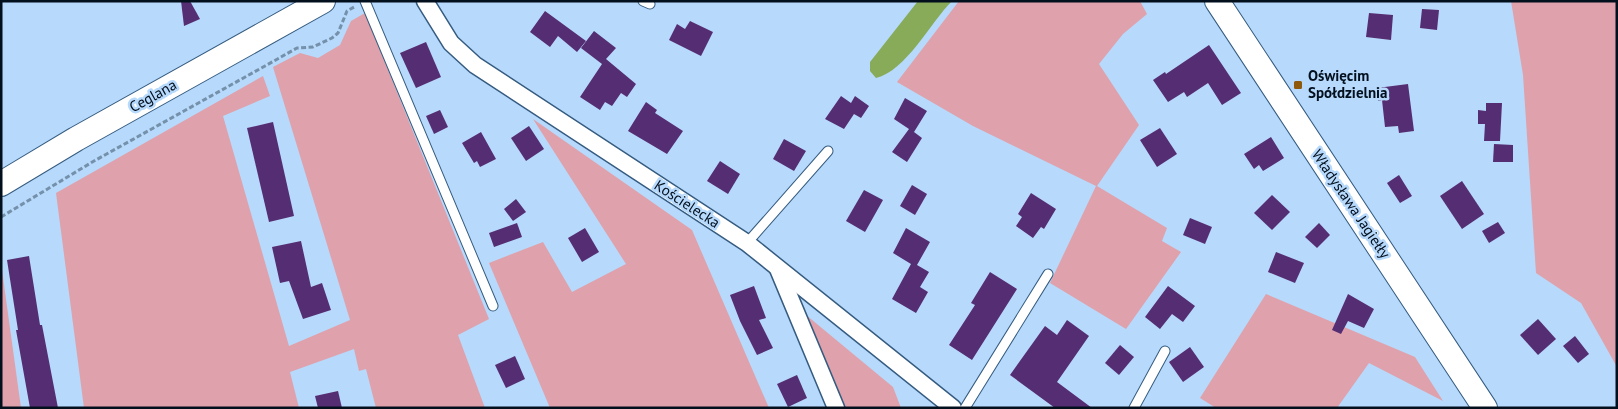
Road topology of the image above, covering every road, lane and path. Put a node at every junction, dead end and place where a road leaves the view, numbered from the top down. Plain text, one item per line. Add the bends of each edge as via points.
1 (425, 1) edge
2 (1217, 1) edge
3 (361, 3) edge
4 (310, 4) edge
5 (828, 151) dead end
6 (1, 184) edge
7 (1, 217) edge
8 (747, 242) junction
9 (777, 267) junction
10 (1048, 274) dead end
11 (493, 306) dead end
12 (1165, 351) dead end
13 (836, 408) edge
14 (953, 408) edge
15 (965, 408) edge
16 (1134, 408) edge
17 (1485, 408) edge

1 - 8 street, Kościelecka via 448,38 475,65
2 - 17 street, Władysława Jagiełły
3 - 7 path via 348,11 332,38 313,47 297,48 94,161
3 - 11 lane
4 - 6 street, Ceglana
5 - 8 lane
8 - 9 street, Kościelecka
9 - 13 street
9 - 14 street, Kościelecka
10 - 15 lane
12 - 16 lane

